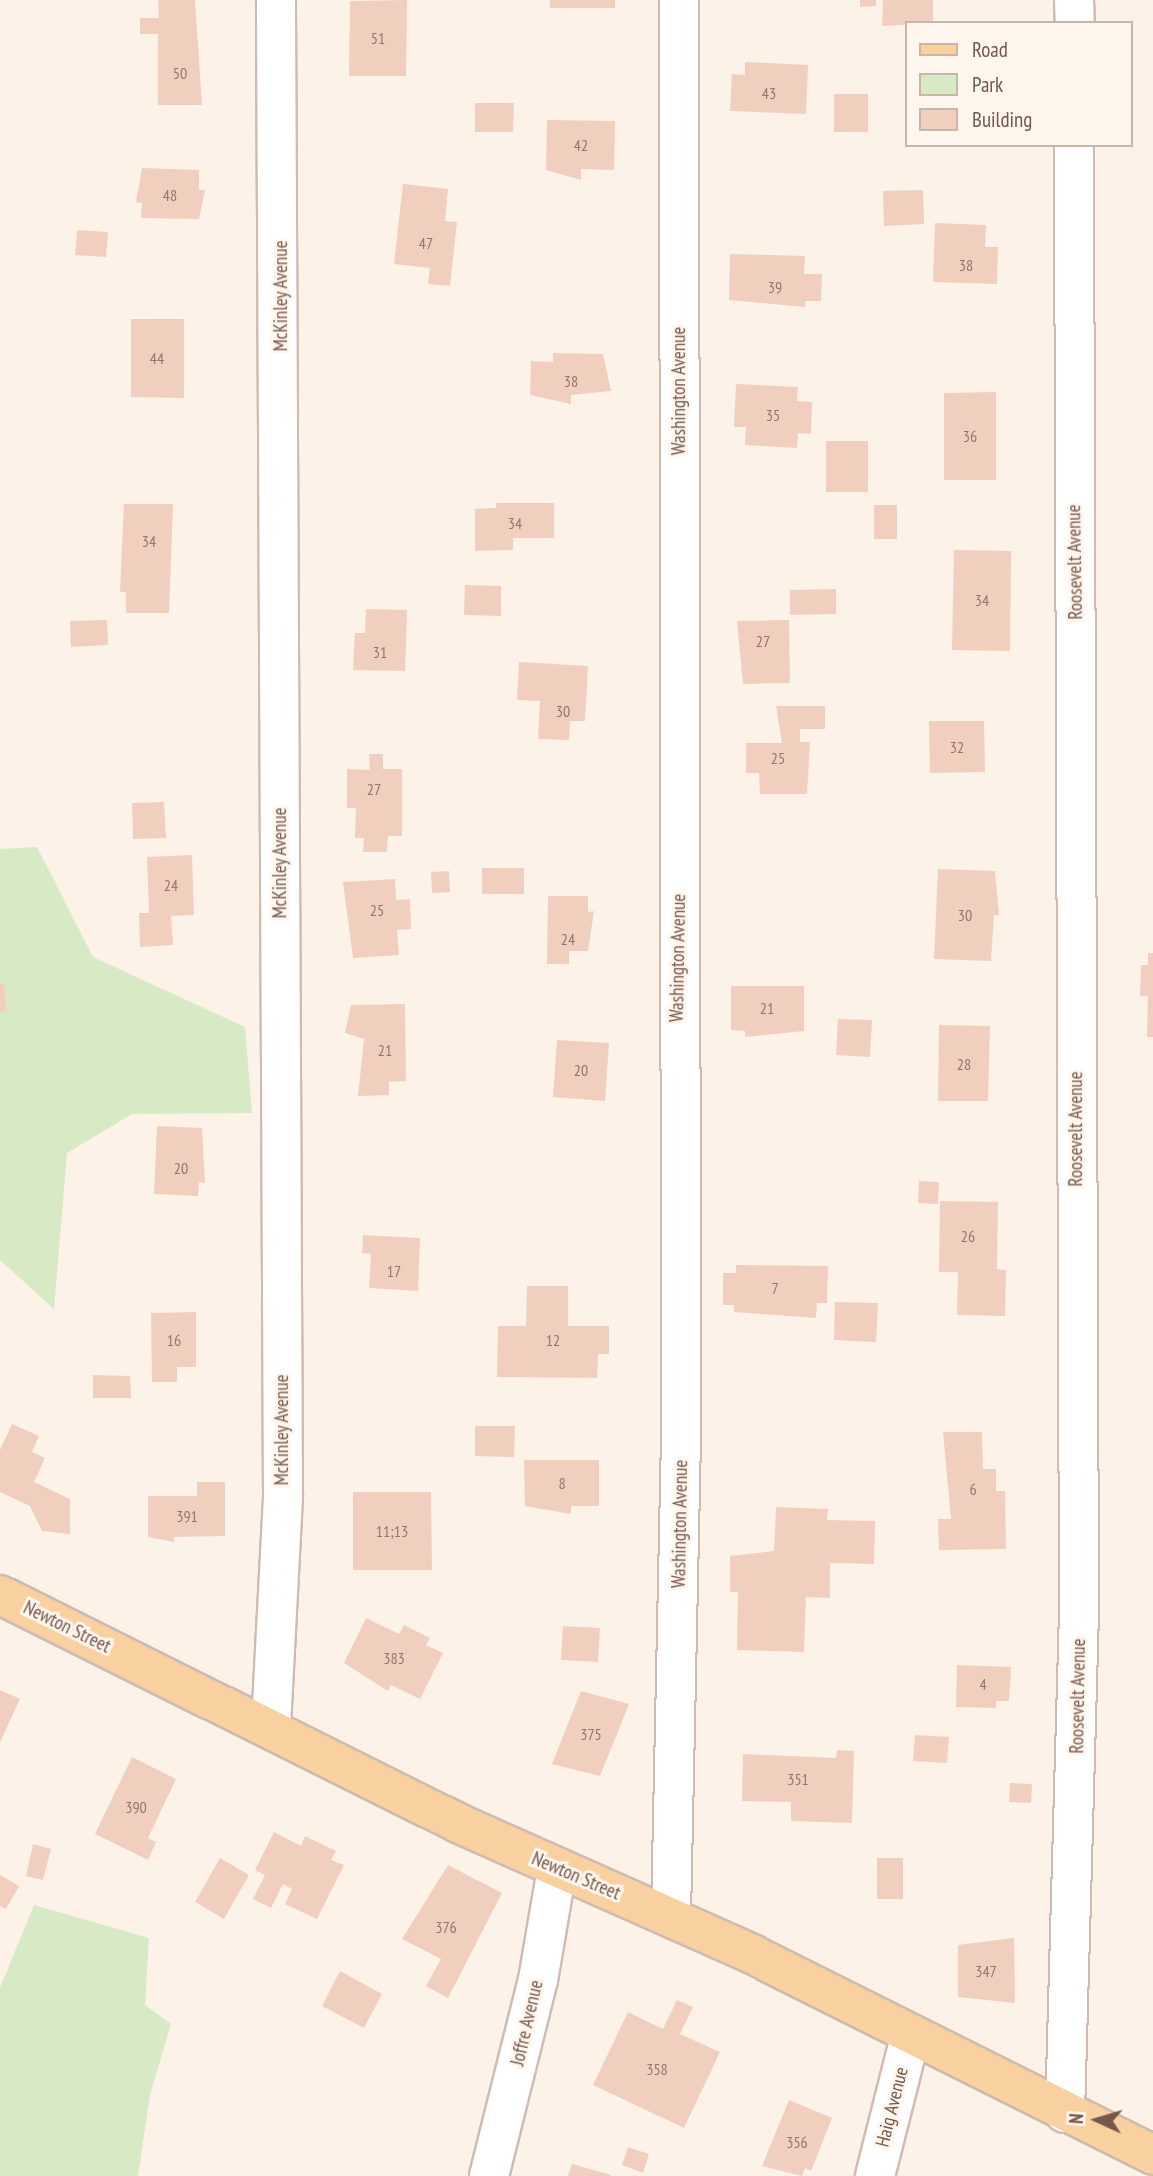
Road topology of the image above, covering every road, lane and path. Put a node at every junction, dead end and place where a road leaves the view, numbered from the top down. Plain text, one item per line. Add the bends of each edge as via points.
1 (276, 0) edge
2 (680, 0) edge
3 (1074, 0) edge
4 (1074, 21) edge
5 (1074, 147) edge
6 (0, 1595) edge
7 (271, 1726) junction
8 (557, 1869) junction
9 (671, 1915) junction
10 (910, 2038) junction
11 (1065, 2113) junction
12 (1153, 2155) edge
13 (489, 2176) edge
14 (875, 2176) edge

1 - 7 street, McKinley Avenue via 283,1494
2 - 9 street, Washington Avenue via 681,1424
3 - 4 street
5 - 11 street, Roosevelt Avenue via 1079,1625
6 - 7 main road, Newton Street
7 - 8 main road, Newton Street
8 - 9 main road, Newton Street
8 - 13 street, Joffre Avenue via 538,1980
9 - 10 main road, Newton Street
10 - 11 main road, Newton Street
10 - 14 street, Haig Avenue
11 - 12 main road, Newton Street

